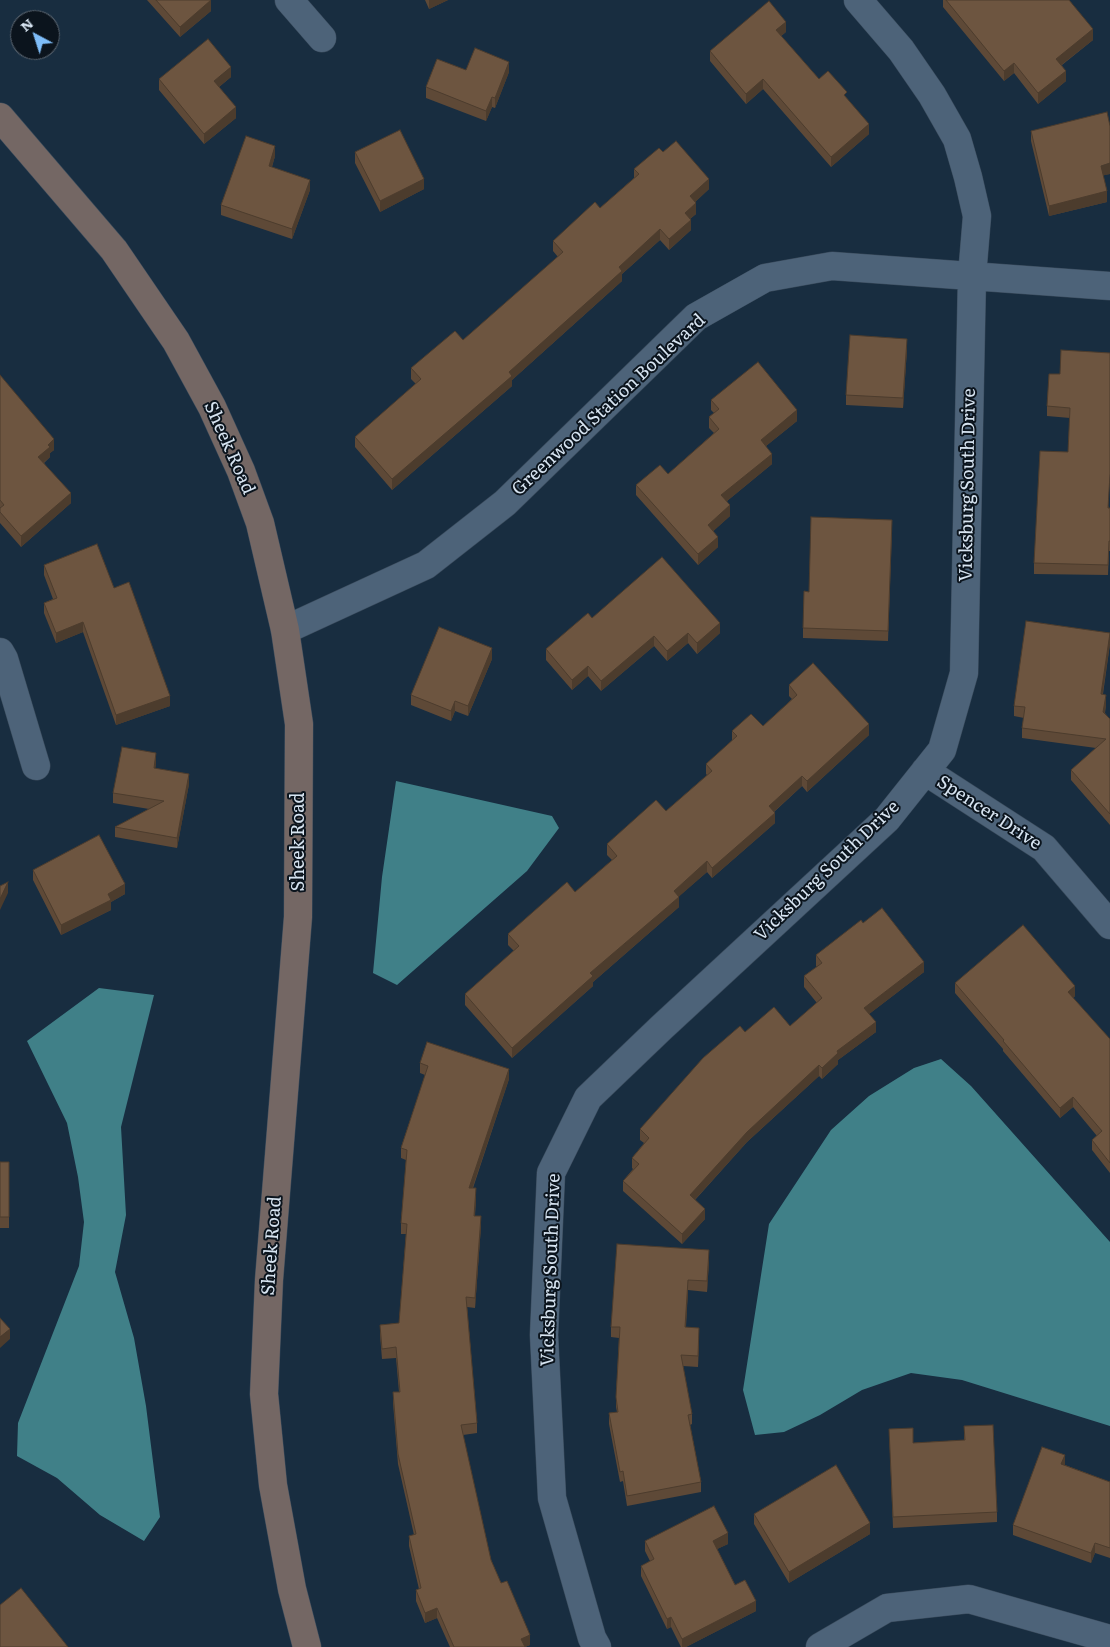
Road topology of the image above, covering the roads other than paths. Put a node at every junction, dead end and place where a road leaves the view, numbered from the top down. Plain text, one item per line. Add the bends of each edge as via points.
1 (289, 0) edge
2 (858, 0) edge
3 (322, 38) dead end
4 (0, 117) edge
5 (972, 276) junction
6 (1110, 286) edge
7 (285, 630) junction
8 (0, 652) edge
9 (36, 766) dead end
10 (925, 771) junction
11 (1110, 925) edge
12 (1110, 1638) edge
13 (307, 1647) edge
14 (597, 1647) edge
15 (820, 1647) edge

1 - 3 street
2 - 5 street, Vicksburg South Drive via 901,50 932,95 956,139 977,216
4 - 7 street, Sheek Road via 114,250 176,340 242,471 260,523
5 - 6 street, Greenwood Station Boulevard
5 - 7 street, Greenwood Station Boulevard via 832,266 765,278 696,317 505,504 426,565
5 - 10 street, Vicksburg South Drive via 964,673 942,750
7 - 13 street, Sheek Road via 299,724 298,917 268,1280 264,1394 273,1485 292,1589
8 - 9 street
10 - 11 street, Spencer Drive via 1044,848
10 - 14 street, Vicksburg South Drive via 887,819 588,1098 551,1173 544,1335 552,1498
12 - 15 street via 969,1599 886,1608

